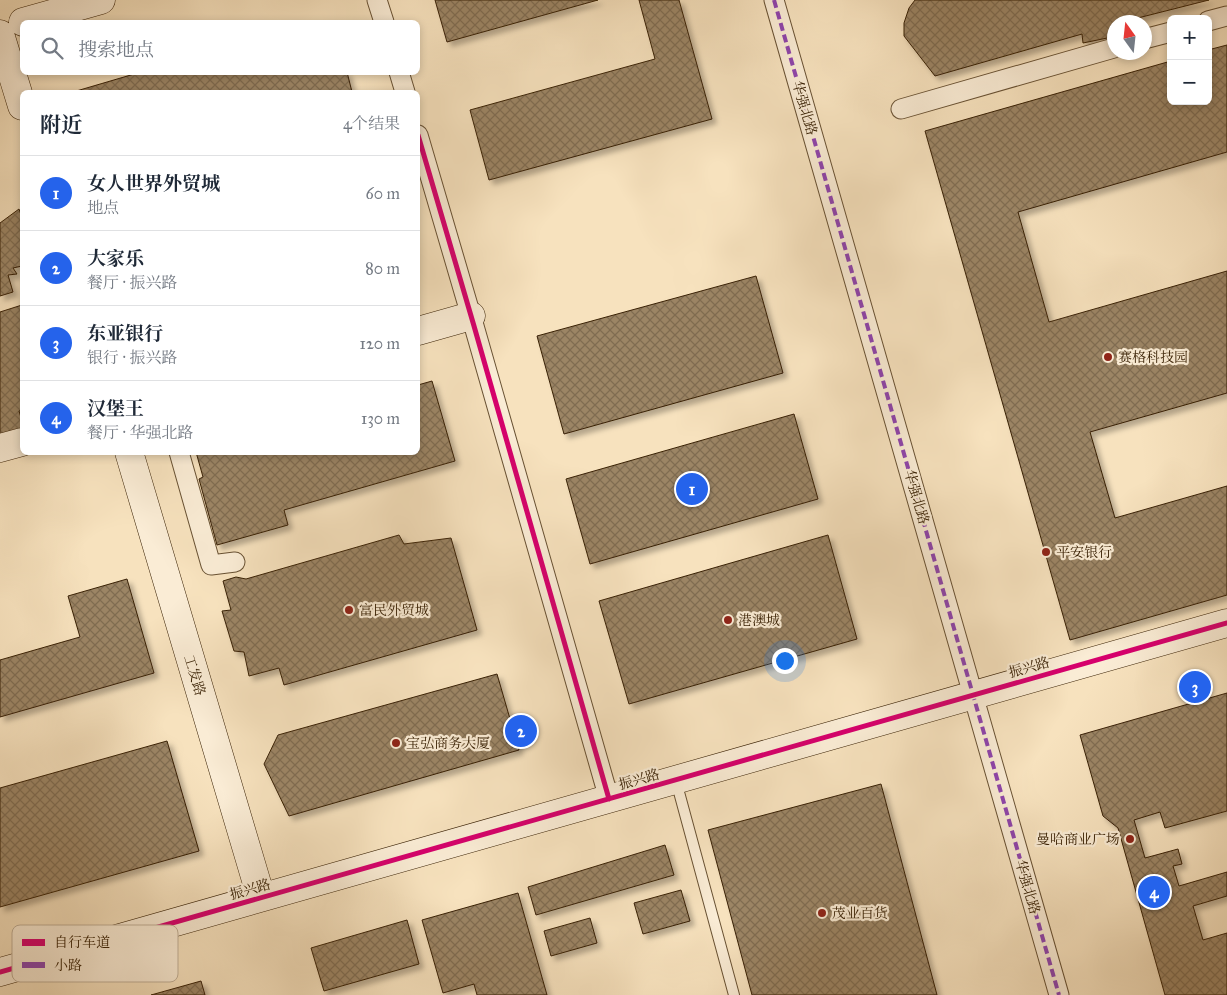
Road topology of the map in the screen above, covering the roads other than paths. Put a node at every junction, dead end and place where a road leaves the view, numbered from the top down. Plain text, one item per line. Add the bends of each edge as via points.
1 (101, 0) edge
2 (377, 0) edge
3 (774, 0) edge
4 (1227, 16) edge
5 (30, 20) edge
6 (383, 20) edge
7 (1212, 20) edge
8 (20, 23) edge
9 (0, 29) edge
10 (1167, 33) edge
11 (0, 34) edge
12 (1152, 37) edge
13 (1107, 50) edge
14 (400, 75) edge
15 (404, 90) edge
16 (20, 99) edge
17 (901, 109) dead end
18 (420, 142) edge
19 (471, 316) junction
20 (420, 330) edge
21 (20, 443) edge
22 (0, 448) edge
23 (130, 455) edge
24 (180, 455) edge
25 (235, 562) dead end
26 (1227, 623) edge
27 (973, 694) junction
28 (675, 780) junction
29 (609, 799) junction
30 (261, 897) junction
31 (164, 925) edge
32 (734, 995) edge
33 (1059, 995) edge

1 - 5 street
2 - 6 street
3 - 27 street, 华强北路
4 - 7 street
8 - 9 street
10 - 12 street
11 - 16 street
13 - 17 street
14 - 15 street
18 - 19 street
19 - 20 street
19 - 29 street
21 - 22 street
23 - 30 street, 工发路
24 - 25 street via 211,566
26 - 27 street, 振兴路
27 - 28 street, 振兴路
27 - 33 street, 华强北路
28 - 29 street, 振兴路
28 - 32 lane
29 - 30 street, 振兴路
30 - 31 street, 振兴路

